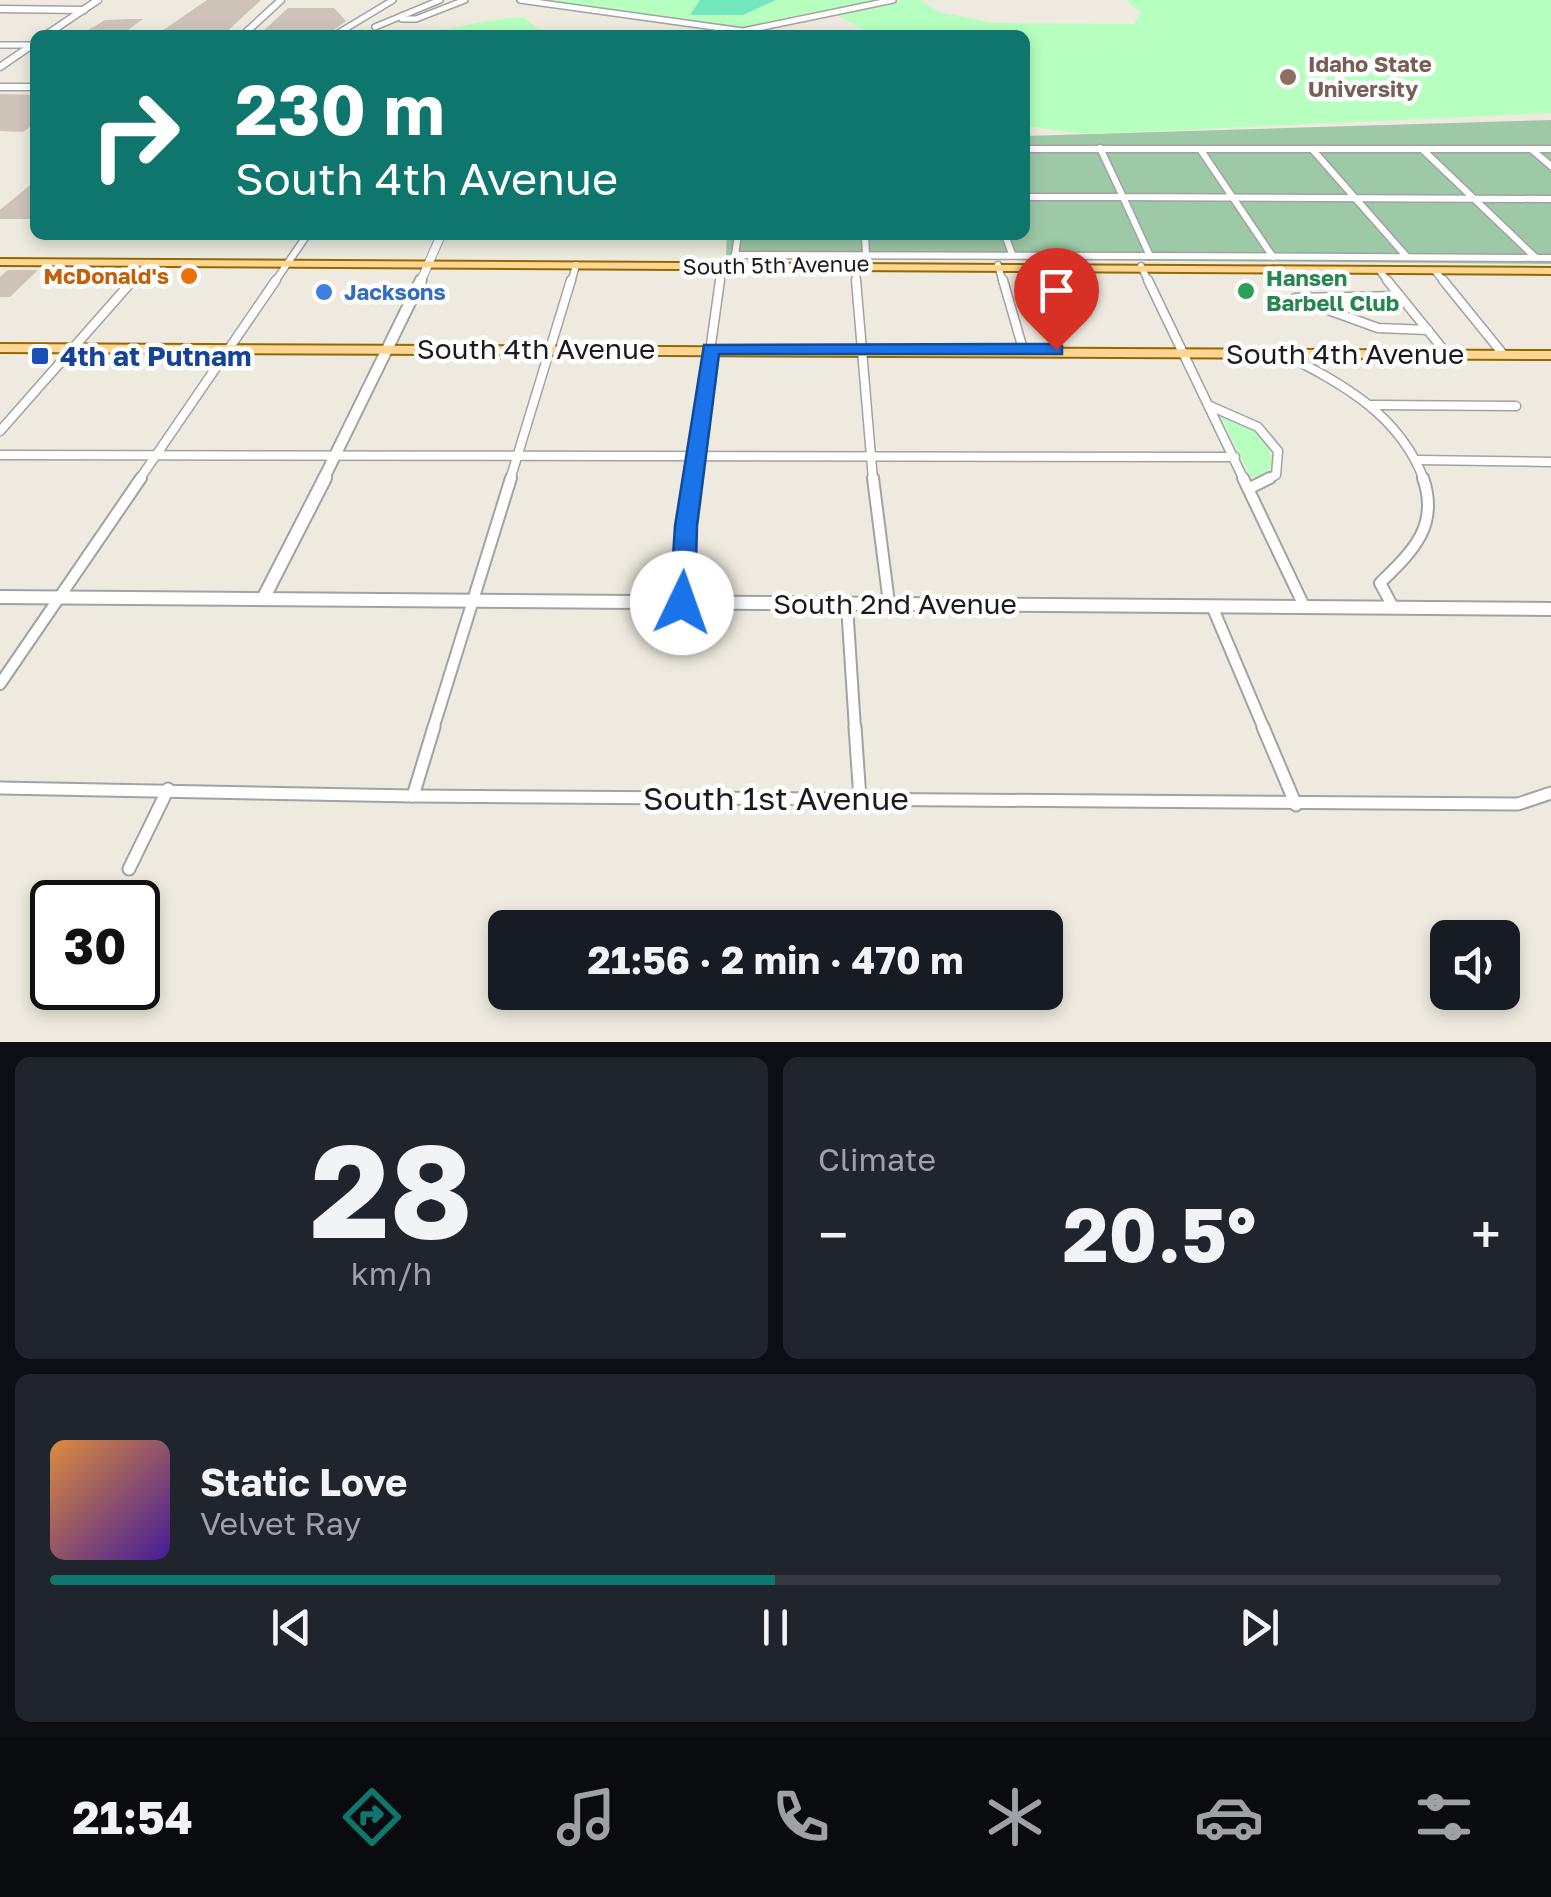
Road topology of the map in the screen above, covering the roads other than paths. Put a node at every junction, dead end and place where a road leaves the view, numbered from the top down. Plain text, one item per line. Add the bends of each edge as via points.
1 (98, 0) edge
2 (281, 0) edge
3 (392, 0) edge
4 (440, 0) edge
5 (465, 0) edge
6 (520, 0) edge
7 (893, 0) edge
8 (0, 9) edge
9 (84, 10) junction
10 (400, 18) junction
11 (375, 27) dead end
12 (54, 30) edge
13 (249, 30) edge
14 (342, 30) edge
15 (736, 30) edge
16 (748, 30) edge
17 (30, 44) edge
18 (0, 45) edge
19 (30, 47) edge
20 (0, 67) edge
21 (0, 87) edge
22 (30, 87) edge
23 (1030, 148) edge
24 (1100, 148) junction
25 (1312, 148) junction
26 (1200, 149) junction
27 (1531, 149) junction
28 (1551, 149) edge
29 (1423, 150) junction
30 (1551, 166) edge
31 (1030, 197) edge
32 (1123, 197) junction
33 (1233, 198) junction
34 (1355, 198) junction
35 (1474, 198) junction
36 (1551, 199) edge
37 (304, 240) edge
38 (439, 240) edge
39 (738, 240) edge
40 (864, 240) edge
41 (1006, 240) edge
42 (1012, 254) junction
43 (1273, 257) junction
44 (1407, 258) junction
45 (1536, 258) junction
46 (1551, 258) edge
47 (861, 260) junction
48 (1145, 261) junction
49 (148, 263) junction
50 (1, 264) edge
51 (291, 264) junction
52 (427, 264) junction
53 (576, 265) junction
54 (998, 265) junction
55 (722, 267) junction
56 (1380, 271) junction
57 (1551, 271) edge
58 (1436, 272) junction
59 (1400, 296) junction
60 (1428, 330) junction
61 (0, 348) edge
62 (73, 348) junction
63 (232, 349) junction
64 (711, 349) junction
65 (864, 349) junction
66 (1023, 349) junction
67 (390, 350) junction
68 (550, 350) junction
69 (1184, 352) junction
70 (1284, 354) junction
71 (1447, 354) junction
72 (1503, 354) junction
73 (1551, 355) edge
74 (1372, 404) junction
75 (1210, 406) junction
76 (1516, 406) dead end
77 (0, 431) edge
78 (336, 453) junction
79 (0, 455) edge
80 (518, 455) junction
81 (158, 456) junction
82 (1235, 457) junction
83 (696, 458) junction
84 (872, 458) junction
85 (1419, 460) junction
86 (1551, 462) edge
87 (1250, 488) junction
88 (0, 597) edge
89 (58, 598) junction
90 (263, 598) junction
91 (472, 602) junction
92 (682, 603) junction
93 (889, 604) junction
94 (848, 605) junction
95 (1212, 606) junction
96 (1304, 606) junction
97 (1393, 608) junction
98 (1551, 609) edge
99 (0, 684) edge
100 (0, 788) edge
101 (168, 790) junction
102 (1551, 793) edge
103 (413, 796) junction
104 (860, 799) junction
105 (1296, 805) junction
106 (129, 870) dead end

1 - 9 street
2 - 13 street
3 - 14 street
4 - 10 street
5 - 10 street
6 - 15 street
7 - 16 street
8 - 9 street
9 - 12 street
10 - 11 street
17 - 18 street
19 - 20 street
21 - 22 street
23 - 24 street
24 - 26 street
24 - 32 street
25 - 26 street
25 - 29 street
25 - 34 street
26 - 33 street
27 - 28 street
27 - 29 street
27 - 30 street
29 - 35 street
31 - 32 street
32 - 33 street
32 - 48 street
33 - 34 street
33 - 43 street
34 - 35 street
34 - 44 street
35 - 36 street
35 - 45 street
37 - 51 street
38 - 52 street
39 - 47 street via 736,255
40 - 47 street
41 - 42 street
42 - 47 street
42 - 48 street
43 - 44 street
43 - 48 street
44 - 45 street
45 - 46 street
47 - 54 main road, South 5th Avenue
47 - 55 main road, South 5th Avenue
47 - 65 street
48 - 54 main road, South 5th Avenue
48 - 56 main road, South 5th Avenue
48 - 69 street
49 - 50 main road, South 5th Avenue
49 - 51 main road, South 5th Avenue
49 - 62 street
51 - 52 main road, South 5th Avenue
51 - 63 street
52 - 53 main road, South 5th Avenue
52 - 67 street
53 - 55 main road, South 5th Avenue
53 - 68 street
54 - 66 street
55 - 64 street
56 - 58 main road, South 5th Avenue
56 - 59 street
57 - 58 main road, South 5th Avenue
58 - 72 street
59 - 60 street
59 - 60 street via 1294,298 1378,328
60 - 71 street
61 - 62 main road, South 4th Avenue
62 - 63 main road, South 4th Avenue
62 - 77 street
63 - 67 main road, South 4th Avenue
63 - 81 street
64 - 65 main road, South 4th Avenue
64 - 68 main road, South 4th Avenue
64 - 83 street
65 - 66 main road, South 4th Avenue
65 - 84 street
66 - 69 main road, South 4th Avenue
67 - 68 main road, South 4th Avenue
67 - 78 street
68 - 80 street
69 - 70 main road, South 4th Avenue
69 - 75 street
70 - 71 main road, South 4th Avenue
70 - 74 street
71 - 72 main road, South 4th Avenue
72 - 73 main road, South 4th Avenue
74 - 76 street
74 - 85 street
75 - 82 street
75 - 87 street via 1258,426 1278,450 1276,475
78 - 80 street
78 - 81 street
78 - 90 street
79 - 81 street
80 - 83 street
80 - 91 street
81 - 89 street
82 - 84 street
82 - 87 street
83 - 84 street
83 - 92 street
84 - 93 street
85 - 86 street
85 - 97 street via 1430,505 1420,543 1380,583
87 - 96 street
88 - 89 street, South 2nd Avenue
89 - 90 street, South 2nd Avenue
89 - 99 street
90 - 91 street, South 2nd Avenue
91 - 92 street, South 2nd Avenue
91 - 103 street
92 - 94 street, South 2nd Avenue
93 - 94 street, South 2nd Avenue
93 - 95 street, South 2nd Avenue
94 - 104 street
95 - 96 street, South 2nd Avenue
95 - 105 street
96 - 97 street, South 2nd Avenue
97 - 98 street, South 2nd Avenue
100 - 101 street, South 1st Avenue
101 - 103 street, South 1st Avenue
101 - 106 street
102 - 105 street, South 1st Avenue via 1518,804
103 - 104 street, South 1st Avenue
104 - 105 street, South 1st Avenue

